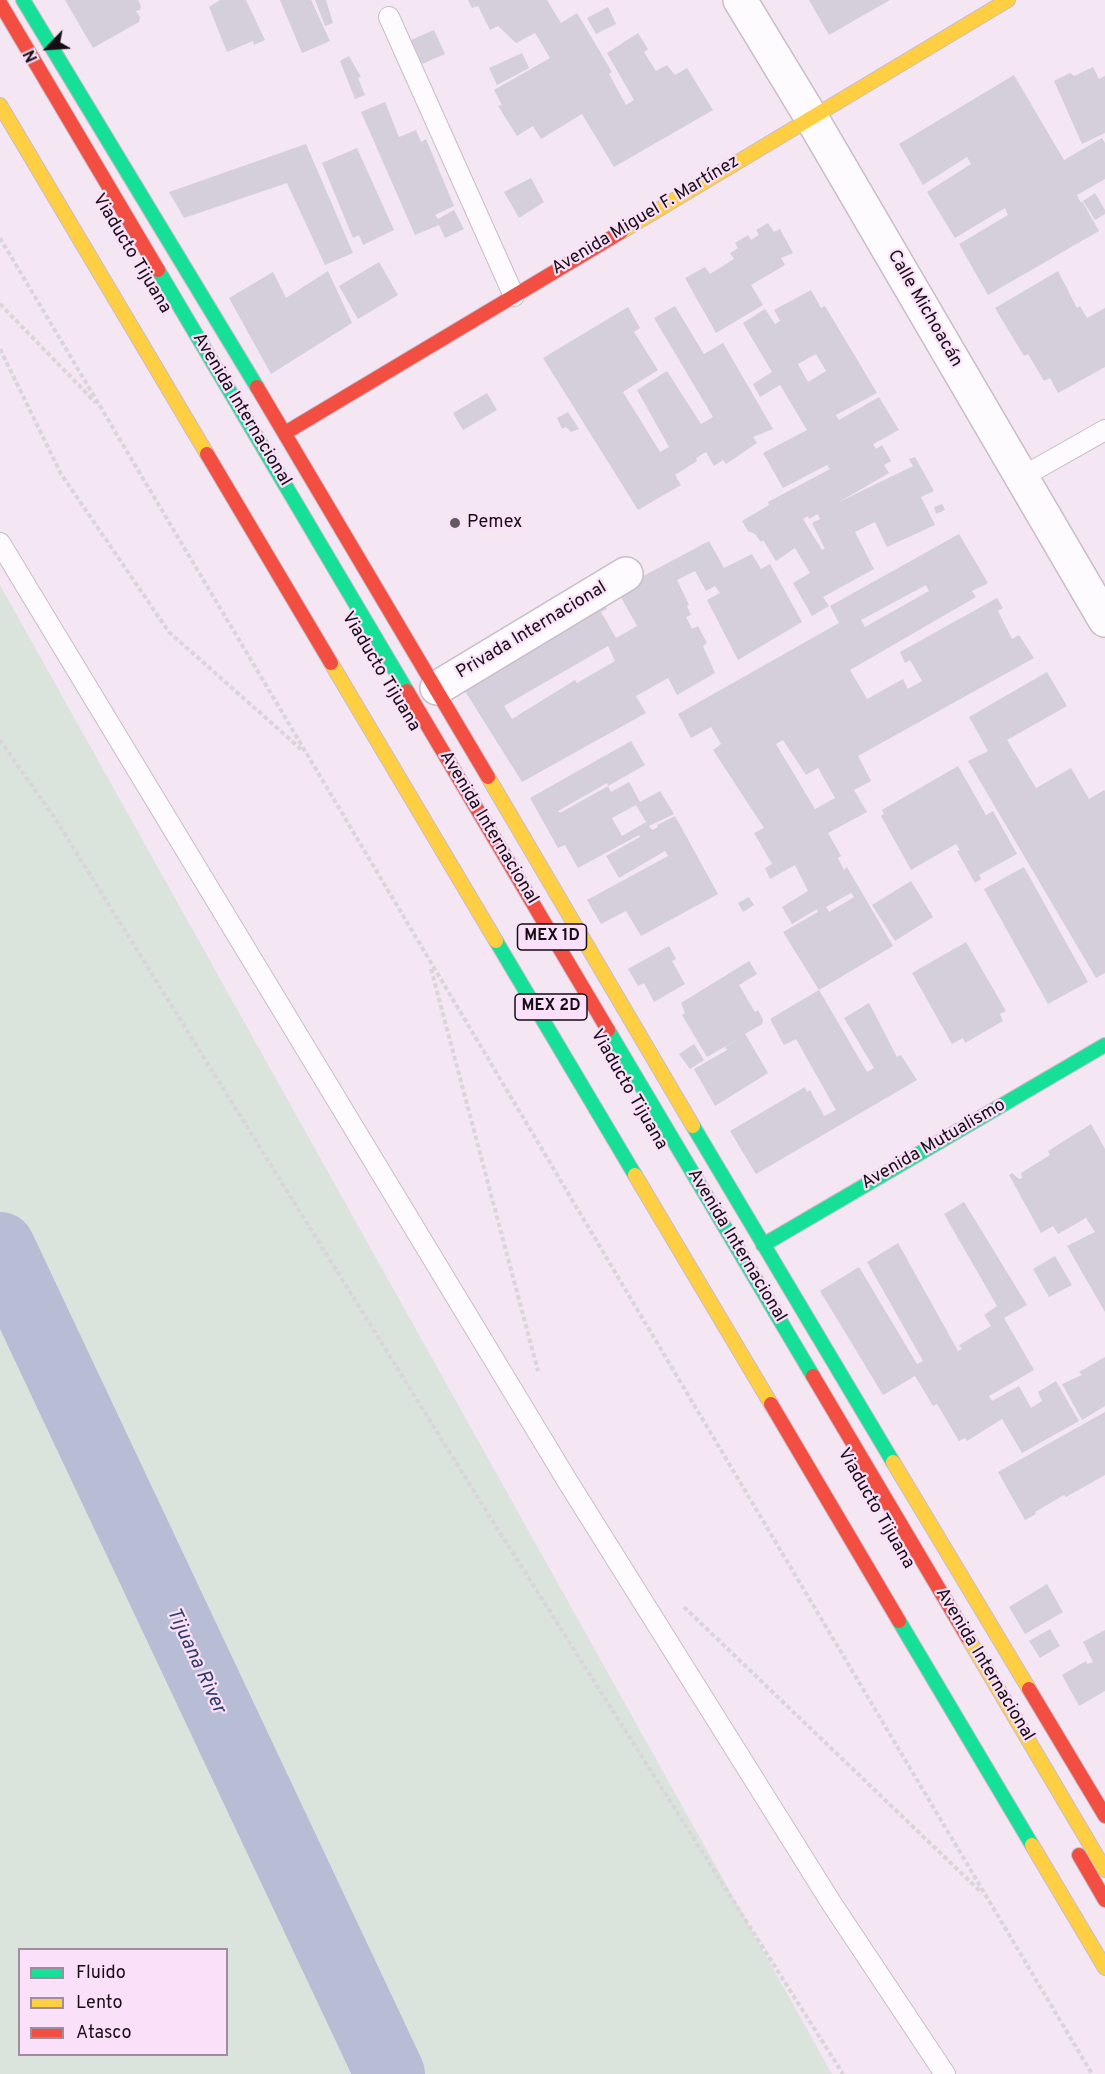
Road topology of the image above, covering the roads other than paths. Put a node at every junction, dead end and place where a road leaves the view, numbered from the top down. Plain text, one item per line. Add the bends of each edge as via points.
1 (23, 0) edge
2 (740, 0) edge
3 (1008, 0) edge
4 (0, 3) edge
5 (389, 17) dead end
6 (0, 105) edge
7 (811, 117) junction
8 (513, 296) junction
9 (1105, 430) edge
10 (237, 431) dead end
11 (285, 433) junction
12 (1022, 477) junction
13 (0, 543) edge
14 (626, 574) dead end
15 (1105, 620) edge
16 (437, 688) junction
17 (539, 987) dead end
18 (1105, 1045) edge
19 (624, 1130) dead end
20 (763, 1245) junction
21 (722, 1250) dead end
22 (1105, 1816) edge
23 (1073, 1846) dead end
24 (1105, 1870) edge
25 (1105, 1900) edge
26 (1105, 1968) edge
27 (945, 2074) edge

1 - 11 main road, Avenida Internacional
2 - 7 street, Calle Michoacán
3 - 7 main road, Avenida Miguel F. Martínez
4 - 24 main road, Avenida Internacional / MEX 1D
5 - 8 lane
6 - 26 main road, MEX 1D
7 - 8 main road, Avenida Miguel F. Martínez
7 - 12 street, Calle Michoacán
8 - 11 main road, Avenida Miguel F. Martínez
9 - 12 lane
10 - 21 main road, Viaducto Tijuana / MEX 2D
11 - 16 main road, Avenida Internacional
12 - 15 street, Calle Michoacán
13 - 27 lane via 568,1482 832,1904
14 - 16 street, Privada Internacional
16 - 20 main road, Avenida Internacional
17 - 19 main road, Viaducto Tijuana / MEX 2D
18 - 20 main road, Avenida Mutualismo
20 - 22 main road, Avenida Internacional
23 - 25 main road

